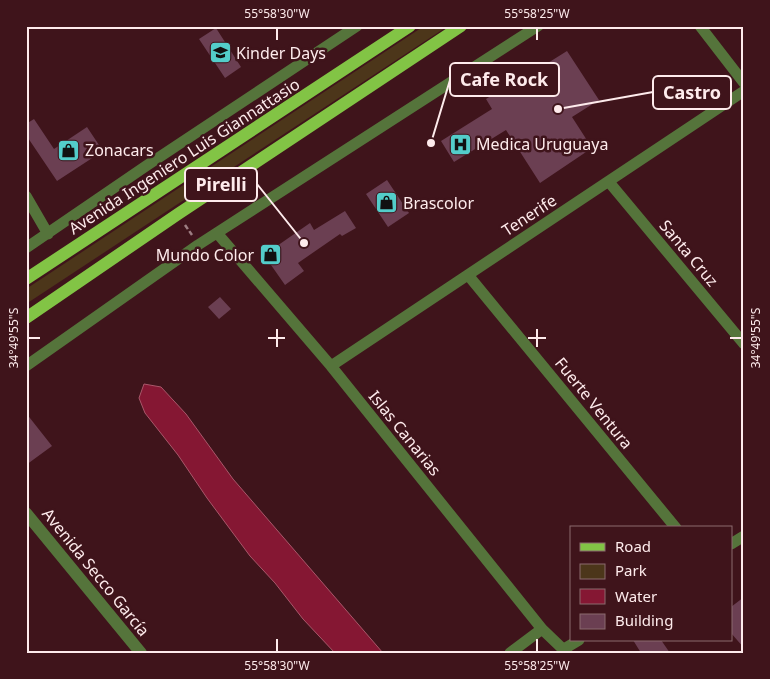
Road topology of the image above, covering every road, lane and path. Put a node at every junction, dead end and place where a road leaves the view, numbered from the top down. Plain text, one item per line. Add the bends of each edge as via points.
1 (357, 26) edge
2 (410, 26) edge
3 (461, 26) edge
4 (538, 26) edge
5 (700, 26) edge
6 (744, 83) edge
7 (744, 91) edge
8 (609, 182) junction
9 (26, 196) edge
10 (217, 232) junction
11 (48, 234) junction
12 (26, 248) edge
13 (468, 275) junction
14 (26, 279) edge
15 (26, 318) edge
16 (744, 344) edge
17 (26, 366) edge
18 (332, 366) junction
19 (26, 513) edge
20 (674, 526) edge
21 (744, 536) edge
22 (732, 543) edge
23 (542, 630) junction
24 (577, 642) edge
25 (566, 651) edge
26 (141, 653) edge
27 (510, 653) edge

1 - 11 street, Avenida Ingeniero Luis Giannattasio
2 - 14 main road, Avenida Ingeniero Luis Giannattasio
3 - 15 main road
4 - 10 street
5 - 6 street
7 - 8 street, Tenerife
8 - 13 street, Tenerife
8 - 16 street, Santa Cruz
9 - 11 street
10 - 17 street
10 - 18 street, Islas Canarias
11 - 12 street, Avenida Ingeniero Luis Giannattasio
13 - 18 street, Tenerife
13 - 20 street, Fuerte Ventura
18 - 23 street, Islas Canarias
19 - 26 street, Avenida Secco García
21 - 22 street
23 - 25 street, Islas Canarias
23 - 27 street
24 - 25 street

